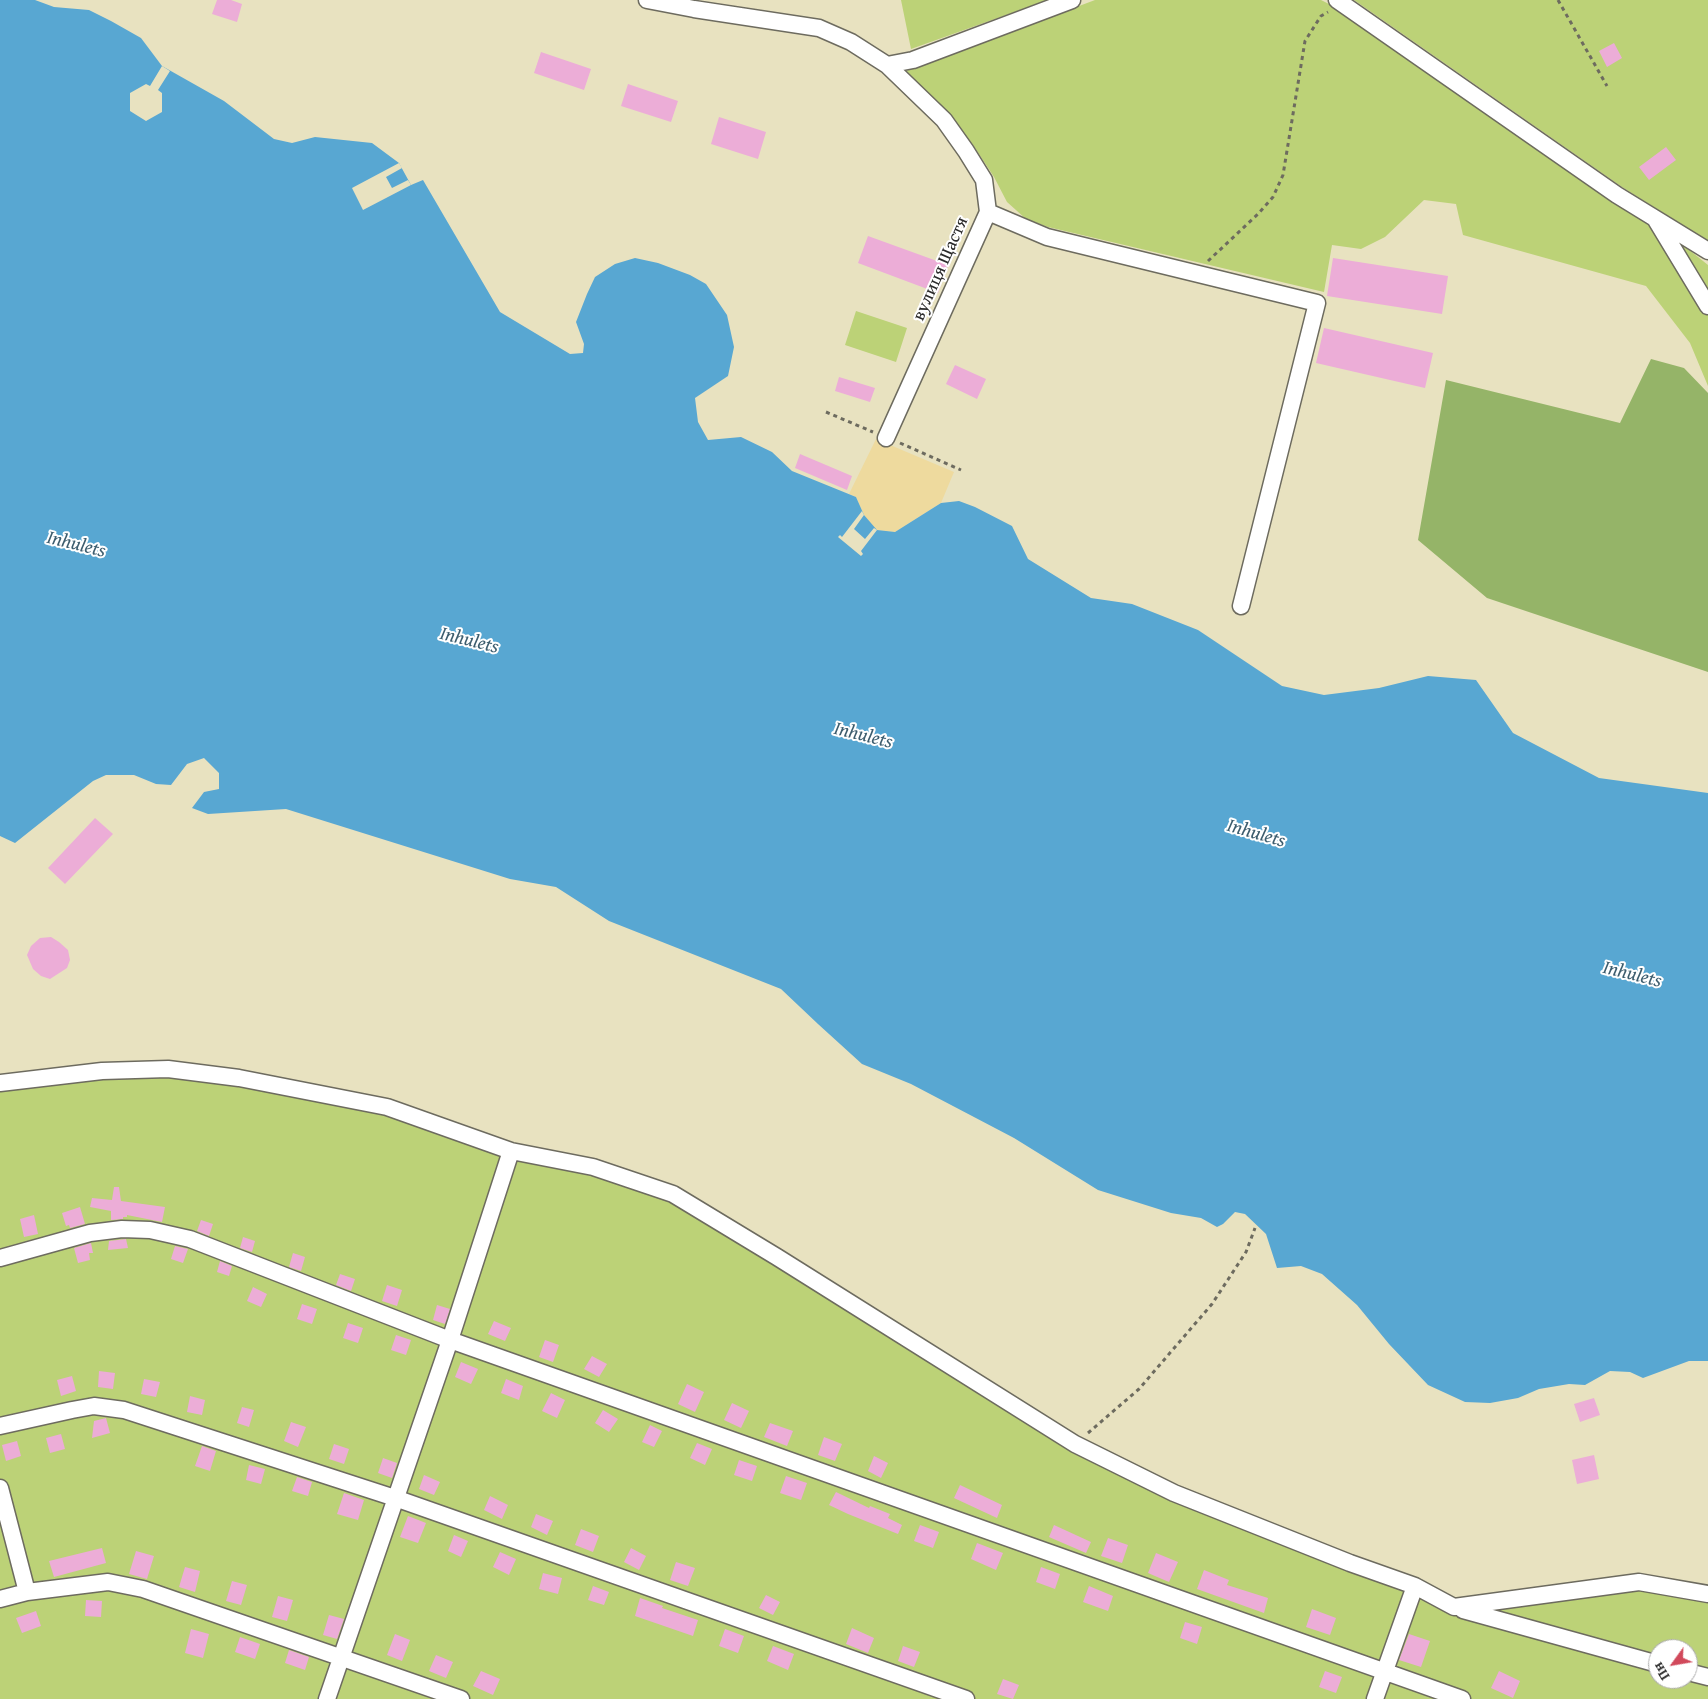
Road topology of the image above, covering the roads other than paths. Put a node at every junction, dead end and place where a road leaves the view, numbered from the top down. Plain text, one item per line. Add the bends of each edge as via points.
1 (647, 0) edge
2 (1072, 0) edge
3 (1340, 1) edge
4 (887, 65) junction
5 (988, 212) junction
6 (1655, 219) junction
7 (1708, 251) edge
8 (1708, 306) edge
9 (886, 438) dead end
10 (1241, 606) dead end
11 (0, 1083) edge
12 (511, 1151) junction
13 (0, 1258) edge
14 (450, 1340) junction
15 (0, 1426) edge
16 (0, 1488) edge
17 (395, 1498) junction
18 (1414, 1586) junction
19 (27, 1592) junction
20 (1708, 1594) edge
21 (0, 1599) edge
22 (1454, 1607) junction
23 (341, 1656) junction
24 (1648, 1661) edge
25 (1385, 1672) junction
26 (327, 1699) edge
27 (462, 1699) edge
28 (966, 1699) edge
29 (1375, 1699) edge
30 (1462, 1699) edge

1 - 4 street, вулиця Щастя via 819,28 851,42
2 - 4 street via 913,60
3 - 6 street via 1617,196
4 - 5 street, вулиця Щастя via 944,120 966,151 984,180
5 - 9 street, вулиця Щастя
5 - 10 street via 1047,237 1317,303
6 - 7 street
6 - 8 street
11 - 12 street via 102,1071 168,1070 239,1078 387,1107
12 - 14 street
12 - 18 street via 593,1167 673,1194 1075,1444 1174,1493
13 - 14 street via 90,1233 150,1230 190,1239
14 - 17 street
14 - 25 street
15 - 17 street via 94,1406 124,1410
16 - 19 street
17 - 23 street
17 - 28 street
18 - 22 street
18 - 25 street
19 - 21 street
19 - 23 street via 108,1582 143,1589
20 - 22 street via 1639,1582
22 - 24 street
23 - 26 street
23 - 27 street
25 - 29 street
25 - 30 street

